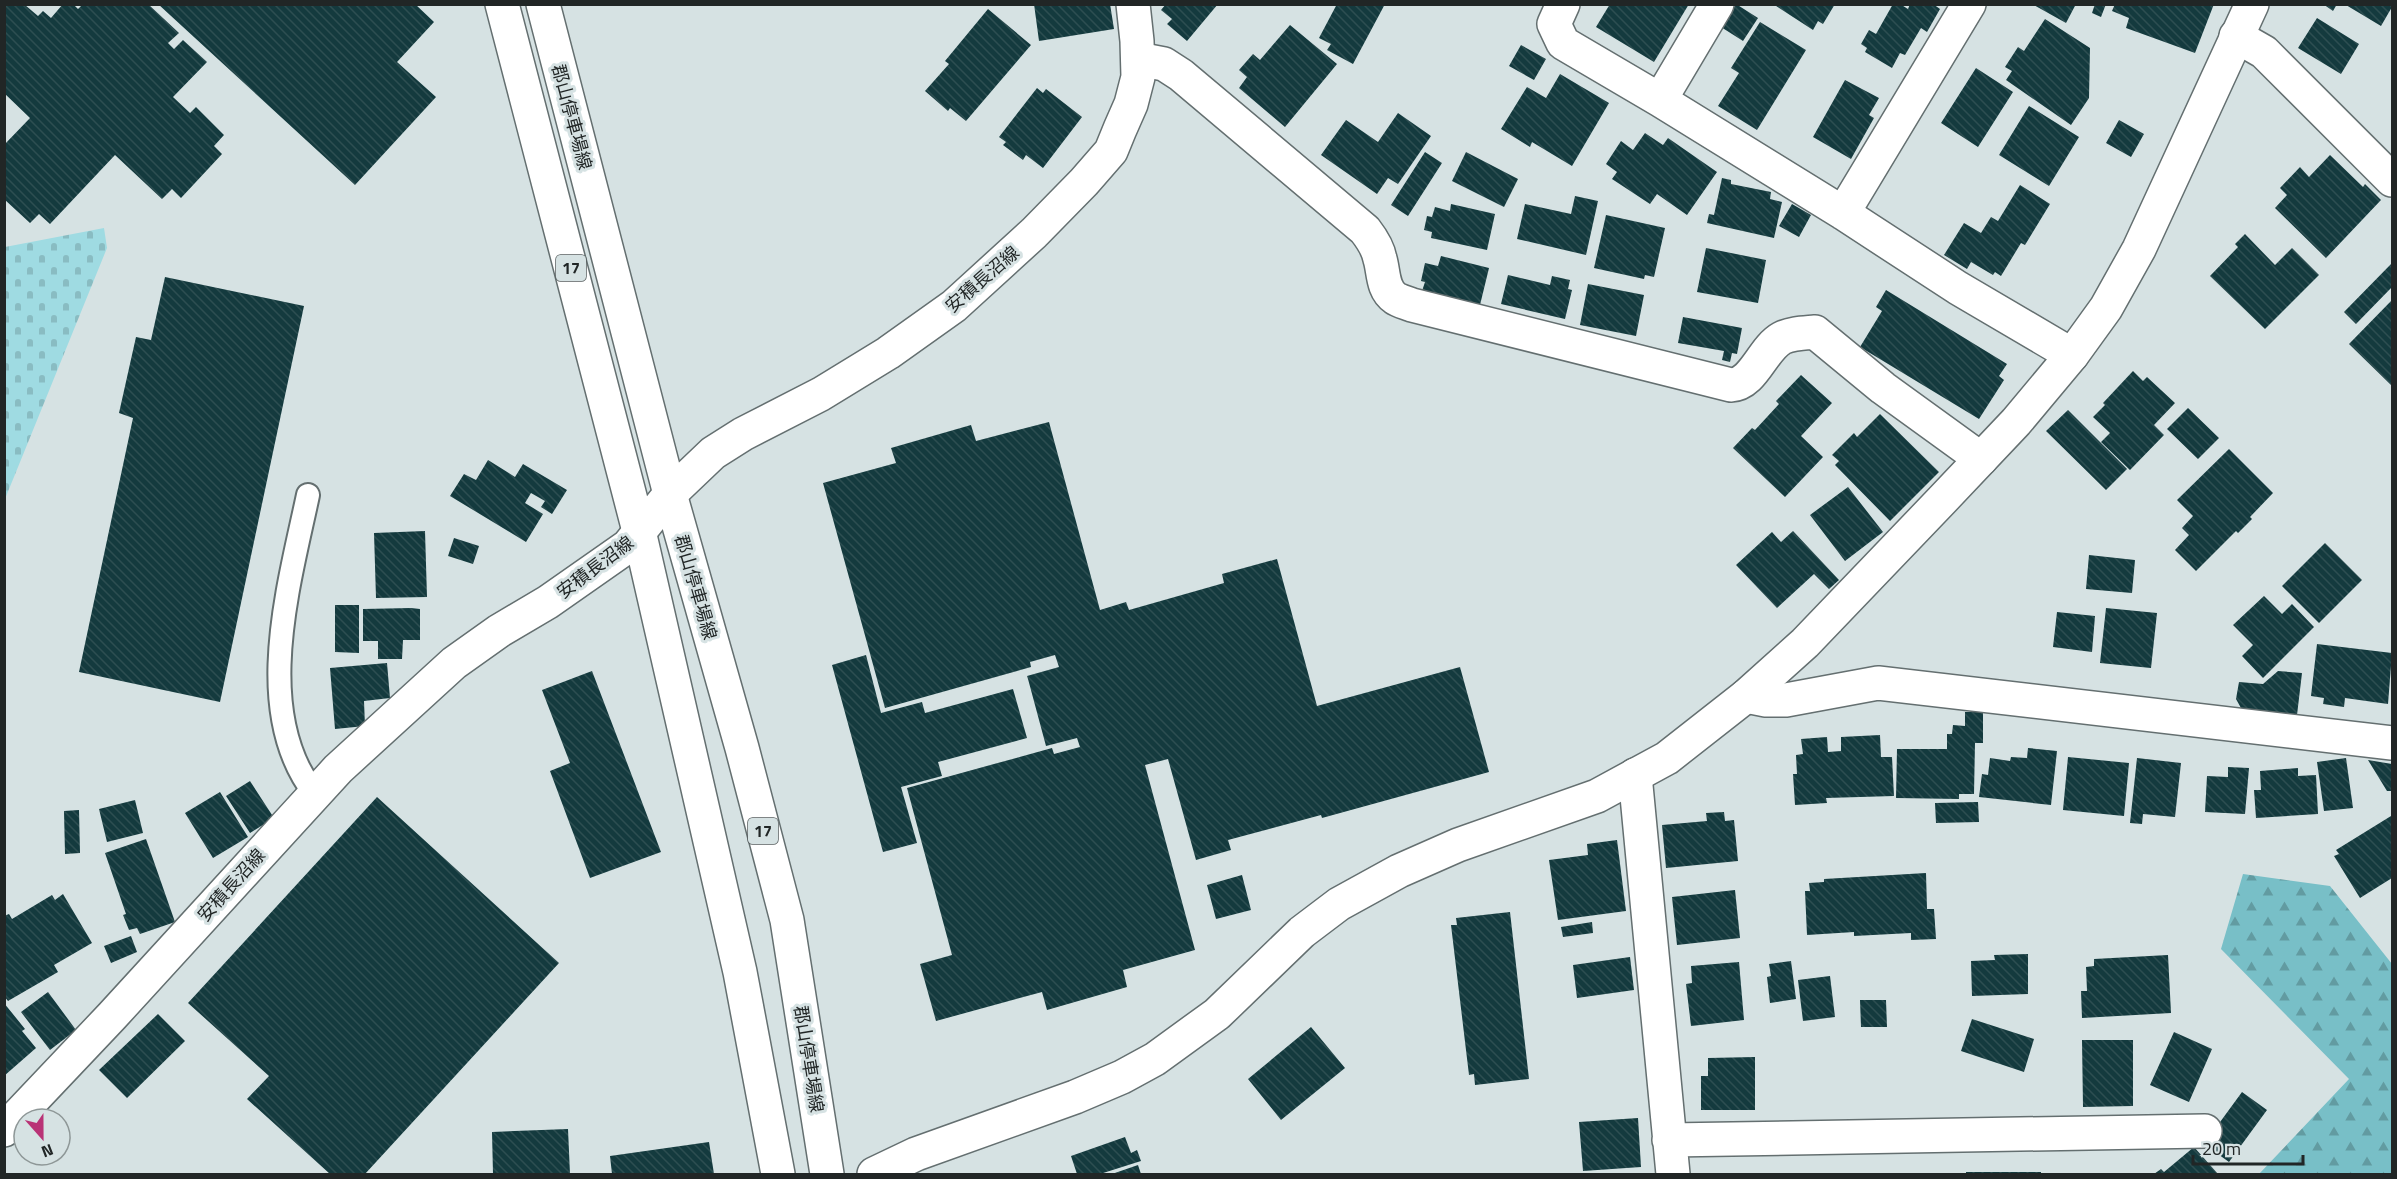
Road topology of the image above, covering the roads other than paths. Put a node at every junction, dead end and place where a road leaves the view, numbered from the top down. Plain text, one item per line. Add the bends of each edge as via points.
1 (502, 4) edge
2 (543, 4) edge
3 (1133, 4) edge
4 (1563, 4) edge
5 (1717, 4) edge
6 (1969, 4) edge
7 (2252, 4) edge
8 (2236, 36) junction
9 (1138, 59) junction
10 (1660, 100) junction
11 (2392, 180) edge
12 (1843, 213) junction
13 (2072, 355) junction
14 (1981, 459) junction
15 (670, 494) junction
16 (308, 495) dead end
17 (639, 531) junction
18 (1746, 696) junction
19 (2392, 743) edge
20 (1635, 775) junction
21 (315, 794) junction
22 (4, 1130) edge
23 (2205, 1131) dead end
24 (1669, 1140) junction
25 (778, 1174) edge
26 (827, 1174) edge
27 (874, 1174) edge
28 (1673, 1174) edge

1 - 17 street, 17
2 - 15 street, 郡山停車場線 / 17
3 - 9 street, 安積長沼線
4 - 10 street via 1554,24 1563,43
5 - 10 street
6 - 12 street
7 - 8 street
8 - 11 street via 2264,52
8 - 13 street via 2139,249 2106,308
9 - 14 street via 1164,64 1180,75 1365,230 1380,257 1388,291 1395,298 1731,385 1745,380 1780,339 1815,332 1883,388
9 - 15 street, 安積長沼線 via 1131,104 1111,151 1034,233 954,306 821,394 712,453
10 - 12 street
12 - 13 street via 1958,288
13 - 14 street
14 - 18 street via 1805,643
15 - 17 street, 安積長沼線
15 - 26 street, 郡山停車場線 / 17 via 787,920
16 - 21 lane via 280,638 282,712 299,771
17 - 21 street, 安積長沼線 via 628,546 598,568 454,663
17 - 25 street, 17 via 740,972
18 - 19 street via 1786,700 1878,683
18 - 20 street via 1683,747
20 - 24 street
20 - 27 street via 1597,796 1458,845 1366,888 1302,932 1217,1014 1155,1059 1122,1077 916,1154
21 - 22 street, 安積長沼線
23 - 24 street
24 - 28 street

